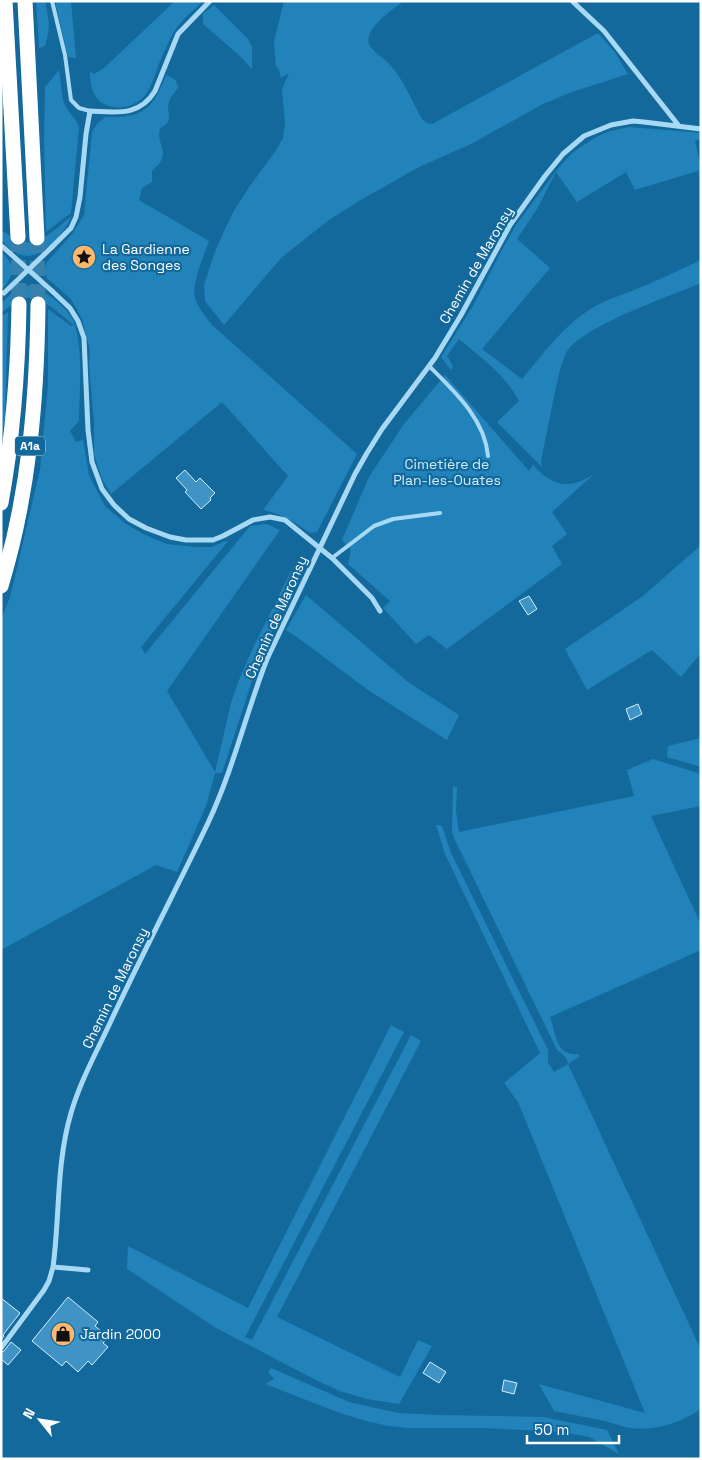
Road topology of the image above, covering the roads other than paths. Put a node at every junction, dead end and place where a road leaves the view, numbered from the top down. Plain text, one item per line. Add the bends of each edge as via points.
1 (5, 1) edge
2 (25, 1) edge
3 (52, 1) edge
4 (210, 1) edge
5 (572, 1) edge
6 (90, 111) junction
7 (680, 126) junction
8 (701, 128) edge
9 (18, 237) tunnel mouth
10 (37, 238) tunnel mouth
11 (2, 246) edge
12 (28, 270) junction
13 (3, 295) edge
14 (19, 304) tunnel mouth
15 (38, 304) tunnel mouth
16 (429, 366) junction
17 (488, 456) dead end
18 (1, 503) edge
19 (440, 513) dead end
20 (320, 547) junction
21 (332, 558) junction
22 (1, 586) edge
23 (380, 611) dead end
24 (53, 1267) junction
25 (88, 1270) dead end
26 (1, 1348) edge

1 - 9 highway
2 - 10 highway
3 - 6 lane via 65,55 71,100 79,108
4 - 6 street via 178,34 155,91 145,103 129,111
5 - 7 street via 604,31
6 - 12 street, bridge via 76,217 71,228
7 - 8 street, Chemin de Maronsy
7 - 16 street, Chemin de Maronsy via 644,122 617,124 577,141 550,169 510,225 462,315
11 - 12 street, bridge
12 - 13 street, bridge
12 - 20 street, bridge via 70,308 78,321 84,338 92,462 102,488 114,505 146,528 186,540 213,540 253,520 270,516 285,520
14 - 18 highway, A1a via 14,410
15 - 22 highway, A1a via 36,393 28,458 22,500
16 - 17 lane via 470,411 484,435
16 - 20 street, Chemin de Maronsy via 367,453
19 - 21 lane via 393,519 374,526
20 - 21 street
20 - 24 street, Chemin de Maronsy via 267,659 220,797 122,996 78,1094 60,1165
21 - 23 street via 372,598
24 - 25 street
24 - 26 street, Chemin de Maronsy via 44,1290

